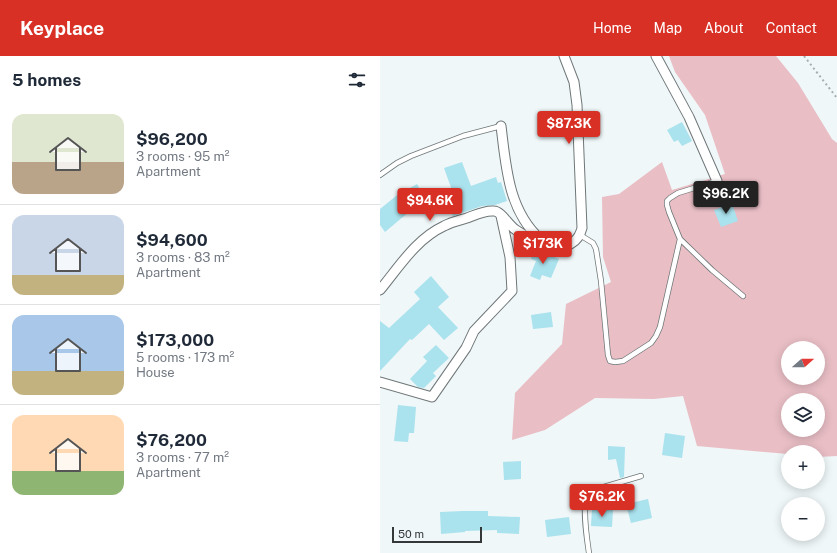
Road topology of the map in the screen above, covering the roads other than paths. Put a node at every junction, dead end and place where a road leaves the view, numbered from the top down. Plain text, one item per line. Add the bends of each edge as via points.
1 (564, 56) edge
2 (656, 56) edge
3 (501, 126) joint
4 (380, 175) edge
5 (717, 181) joint
6 (501, 215) junction
7 (580, 235) junction
8 (680, 239) junction
9 (544, 243) junction
10 (380, 290) edge
11 (743, 296) dead end
12 (380, 382) edge
13 (641, 476) dead end
14 (589, 553) edge

1 - 7 street via 574,82 578,105 582,228
2 - 5 street via 692,123
3 - 4 lane via 464,136 412,156
3 - 9 street via 508,176 517,210 534,234
5 - 8 lane via 678,193 667,201 666,205
6 - 9 street via 516,230
6 - 10 street via 492,210 440,228 411,251
6 - 12 street via 510,257 512,291 474,331 466,348 432,397
7 - 8 lane via 593,243 596,249 608,355 610,360 615,362 623,361 651,343 656,336
7 - 9 street via 573,244 565,246
8 - 11 lane
13 - 14 lane via 591,491 587,495

